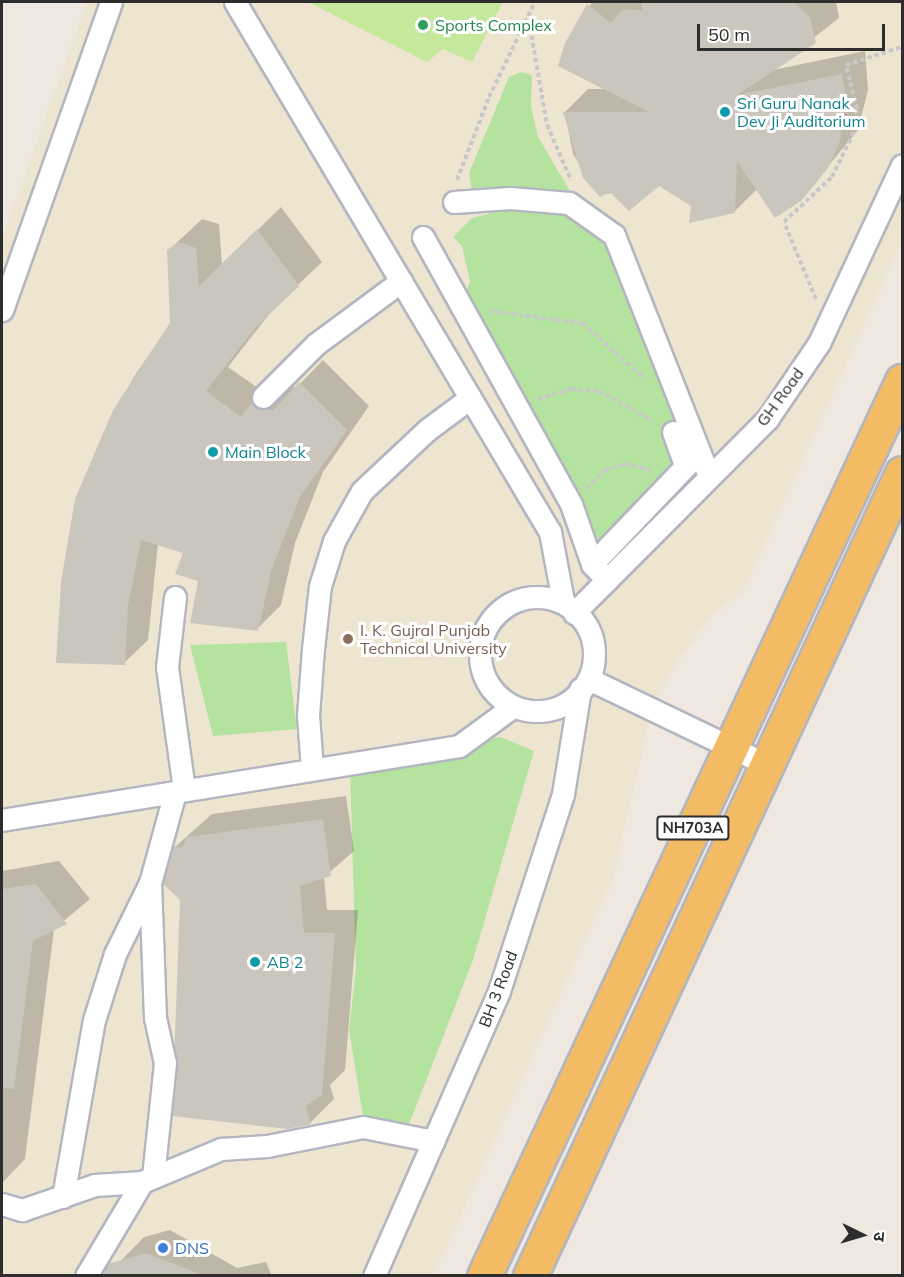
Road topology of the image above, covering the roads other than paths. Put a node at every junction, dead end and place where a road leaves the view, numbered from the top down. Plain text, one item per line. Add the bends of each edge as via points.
1 (111, 2) edge
2 (235, 2) edge
3 (903, 165) edge
4 (454, 202) road end
5 (423, 237) dead end
6 (401, 281) junction
7 (2, 310) edge
8 (903, 381) edge
9 (263, 397) dead end
10 (471, 398) junction
11 (667, 430) road end
12 (692, 459) junction
13 (903, 473) edge
14 (709, 476) junction
15 (591, 564) junction
16 (607, 580) junction
17 (174, 597) dead end
18 (568, 607) junction
19 (585, 685) junction
20 (511, 708) junction
21 (731, 747) junction
22 (768, 765) junction
23 (312, 770) junction
24 (179, 791) junction
25 (2, 820) edge
26 (150, 883) junction
27 (434, 1141) junction
28 (147, 1179) junction
29 (63, 1197) junction
30 (2, 1204) edge
31 (86, 1275) edge
32 (374, 1275) edge
33 (484, 1275) edge
34 (530, 1275) edge

1 - 7 street
2 - 6 street
3 - 14 street, GH Road via 828,324 768,418
4 - 12 street via 569,202 615,235 637,283
5 - 15 street via 571,504
6 - 9 street via 316,344
6 - 10 street
8 - 21 highway, NH703A
10 - 18 street via 550,532
10 - 23 street via 427,430 362,491 334,541 320,586 308,715
11 - 12 street
12 - 14 street
12 - 15 street
13 - 22 highway, NH703A
14 - 16 street, GH Road
15 - 16 street
16 - 18 street, GH Road
17 - 24 street via 167,667
18 - 19 street via 593,634
18 - 20 street via 517,598 483,628 481,674
19 - 20 street via 557,711
19 - 21 street
19 - 27 street, BH 3 Road via 563,794 518,937
20 - 23 street via 459,746
21 - 22 street
21 - 33 highway, NH703A
22 - 34 highway, NH703A
23 - 24 street
24 - 25 street
24 - 26 street
26 - 28 street via 155,1018 165,1063
26 - 29 street via 115,954 94,1020
27 - 28 street via 363,1127 267,1146 221,1149
27 - 32 street, BH 3 Road
28 - 29 street via 95,1185
28 - 31 street
29 - 30 street via 22,1210

